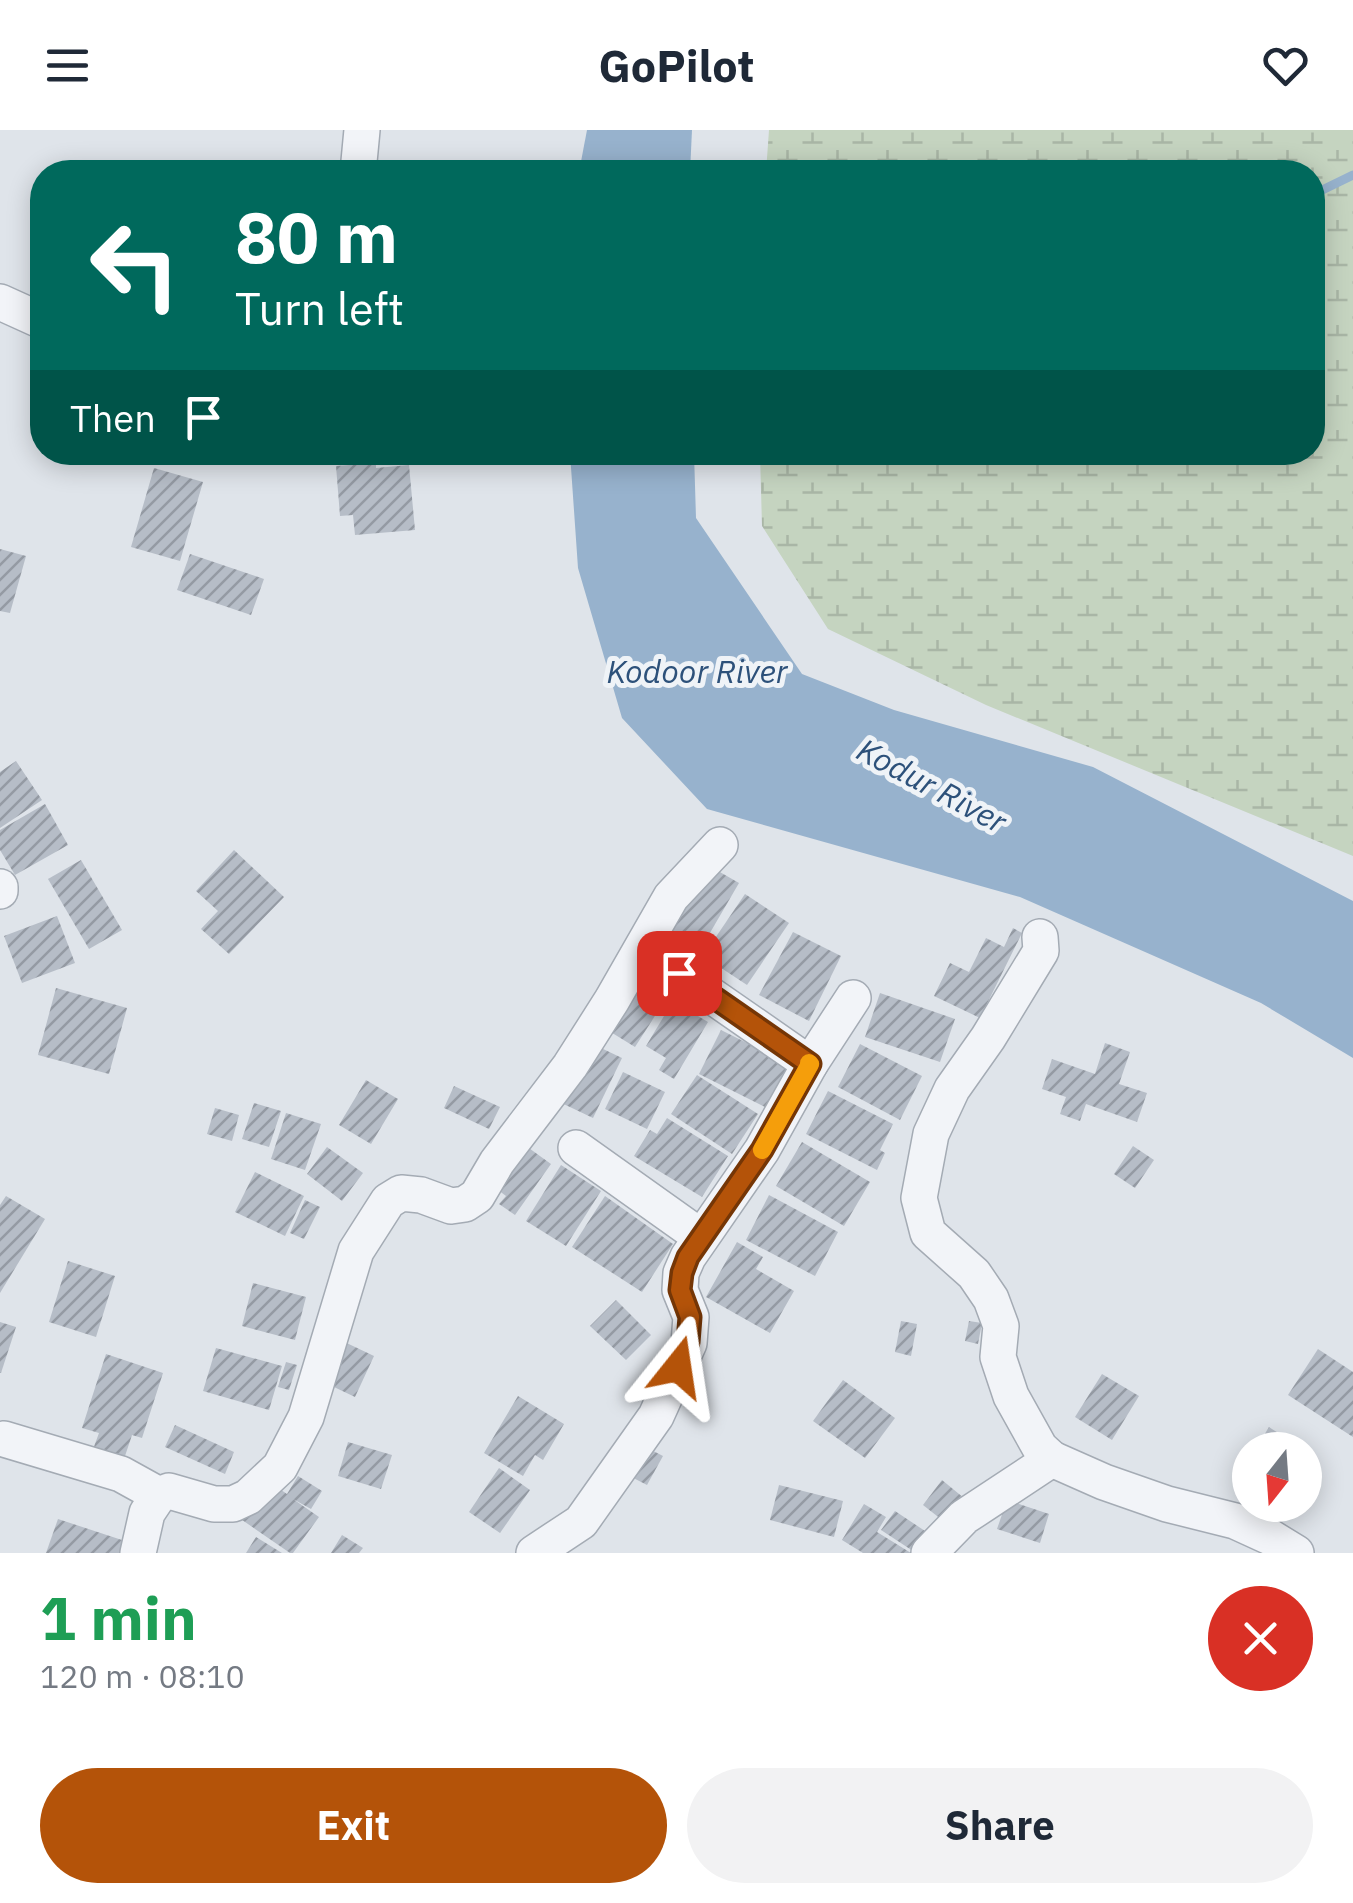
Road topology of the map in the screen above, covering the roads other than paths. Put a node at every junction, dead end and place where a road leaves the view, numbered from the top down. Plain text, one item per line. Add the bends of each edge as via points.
1 (362, 130) edge
2 (359, 160) edge
3 (0, 302) edge
4 (30, 316) edge
5 (720, 844) dead end
6 (1040, 937) dead end
7 (679, 973) dead end
8 (853, 998) dead end
9 (810, 1064) junction
10 (576, 1148) dead end
11 (701, 1237) junction
12 (4, 1439) dead end
13 (1052, 1459) junction
14 (160, 1495) junction
15 (138, 1553) edge
16 (534, 1553) edge
17 (929, 1553) edge
18 (1296, 1553) edge

1 - 2 street
3 - 4 street
5 - 14 street via 671,897 570,1066 477,1196 451,1206 402,1194 388,1200 356,1251 306,1417 280,1467 233,1504 170,1491
6 - 13 street via 1041,951 930,1134 919,1198 928,1233 991,1299 1001,1326 998,1358 1011,1396
7 - 9 street
8 - 9 street
9 - 11 street via 762,1150
10 - 11 street
11 - 16 street via 682,1273 688,1342 656,1416 581,1522
12 - 14 street via 121,1474
13 - 17 street via 964,1517
13 - 18 street via 1167,1504 1235,1521
14 - 15 street via 147,1513

